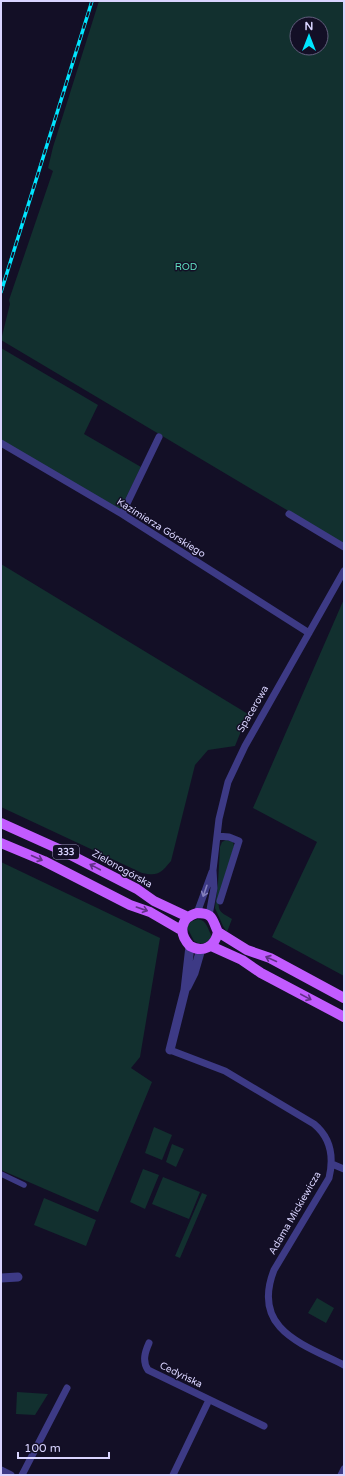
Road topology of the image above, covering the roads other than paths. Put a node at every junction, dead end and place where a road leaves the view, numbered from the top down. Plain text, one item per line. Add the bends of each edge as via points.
1 (159, 437) dead end
2 (1, 443) edge
3 (122, 514) junction
4 (289, 514) dead end
5 (344, 547) edge
6 (344, 571) edge
7 (309, 633) junction
8 (1, 823) edge
9 (216, 836) junction
10 (1, 843) edge
11 (213, 870) junction
12 (220, 901) dead end
13 (192, 915) junction
14 (209, 915) junction
15 (181, 930) junction
16 (218, 932) junction
17 (190, 946) junction
18 (206, 947) junction
19 (185, 990) junction
20 (344, 998) edge
21 (344, 1017) edge
22 (170, 1050) joint
23 (332, 1164) junction
24 (344, 1169) edge
25 (1, 1174) edge
26 (24, 1184) dead end
27 (1, 1278) edge
28 (1, 1283) edge
29 (149, 1343) dead end
30 (344, 1365) edge
31 (67, 1388) dead end
32 (209, 1400) junction
33 (264, 1426) dead end
34 (344, 1469) edge
35 (1, 1470) edge
36 (11, 1475) edge
37 (22, 1475) edge
38 (173, 1475) edge
39 (341, 1475) edge

1 - 3 street
2 - 3 street, Kazimierza Górskiego
3 - 7 street, Kazimierza Górskiego
4 - 5 street
6 - 7 street, Spacerowa
7 - 9 street, Spacerowa via 234,768 226,788
13 -> 8 main road, Zielonogórska / 333 via 154,901 137,889 71,855
9 - 11 street, Spacerowa
9 - 12 street via 239,840
10 -> 15 main road, 333 via 44,861 130,905 150,912
11 -> 13 street, Spacerowa
11 - 14 street, Spacerowa via 214,888
13 - 14 main road, 333
13 - 15 main road via 182,925
14 - 16 main road via 213,918
15 - 17 main road
16 - 18 main road via 214,942
20 -> 16 main road via 270,958 247,950
17 - 18 main road
17 - 19 street
18 - 19 street
18 -> 21 main road via 242,960 261,973
19 - 22 street
22 - 23 street, Adama Mickiewicza via 225,1071 314,1124 328,1142
23 - 24 street
23 - 30 street, Adama Mickiewicza via 329,1178 274,1270 267,1300 271,1314 280,1328 291,1338
25 - 26 street
27 - 28 street via 16,1277
29 - 32 street, Cedyńska via 145,1356 145,1366 148,1370
31 - 37 street
32 - 33 street, Cedyńska
32 - 38 street, Cedyńska
34 - 39 street
35 - 36 street

